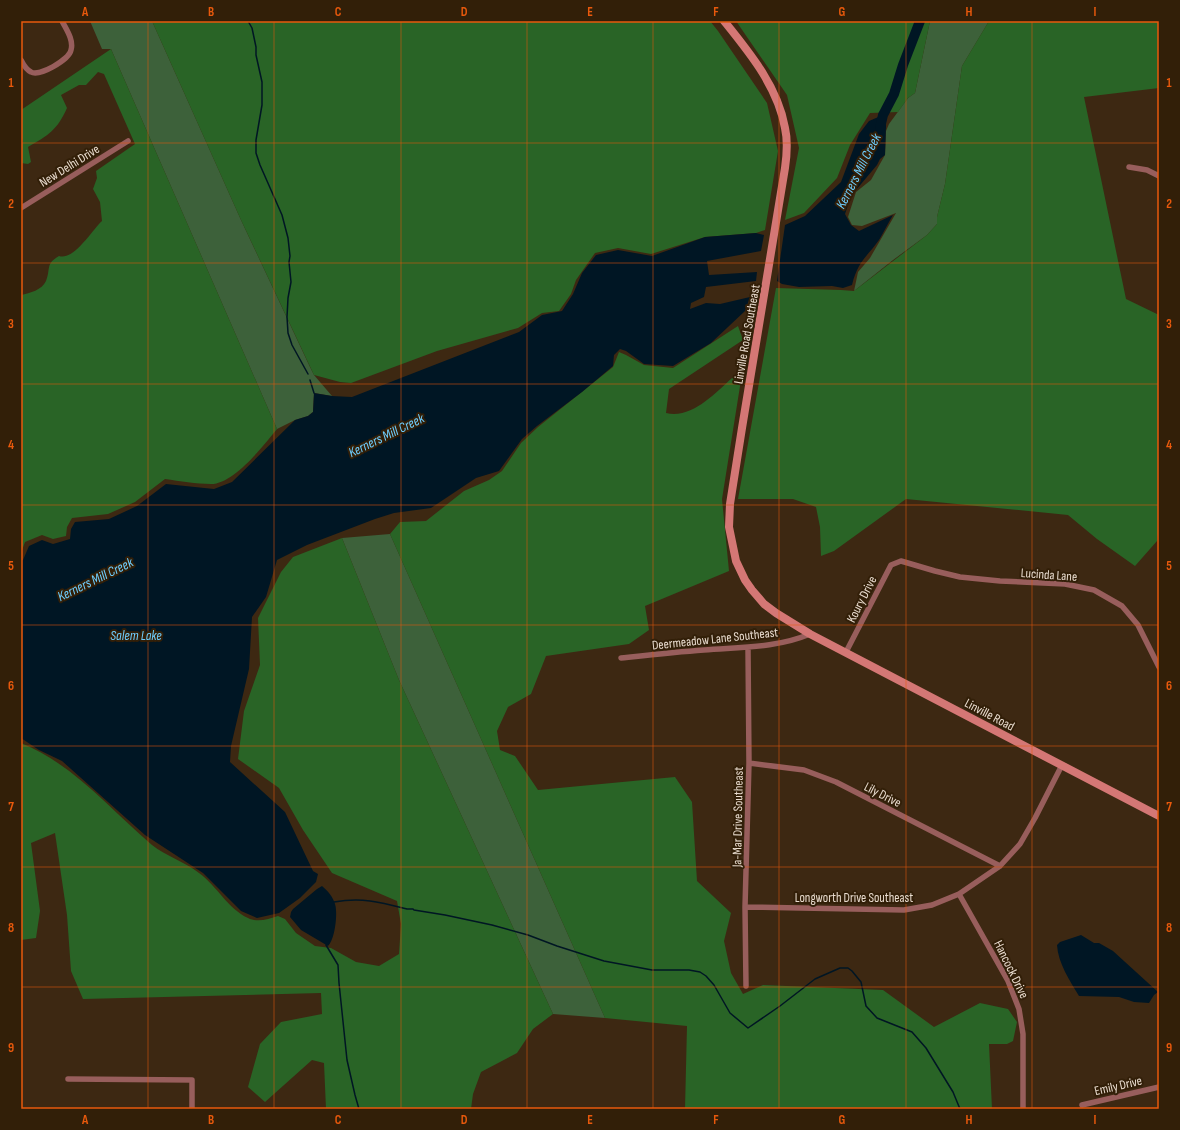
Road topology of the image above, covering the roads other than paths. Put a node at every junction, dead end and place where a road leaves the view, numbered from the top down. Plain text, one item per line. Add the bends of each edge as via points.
1 (62, 21) edge
2 (724, 21) edge
3 (21, 60) edge
4 (128, 141) dead end
5 (1129, 167) dead end
6 (1159, 176) edge
7 (21, 208) edge
8 (901, 561) joint
9 (810, 634) junction
10 (748, 648) junction
11 (846, 652) junction
12 (621, 658) dead end
13 (1159, 667) edge
14 (749, 763) junction
15 (1062, 765) junction
16 (1159, 816) edge
17 (1000, 866) junction
18 (959, 894) junction
19 (745, 907) junction
20 (746, 986) dead end
21 (68, 1080) dead end
22 (1159, 1087) edge
23 (1082, 1105) dead end
24 (192, 1109) edge
25 (1023, 1109) edge

1 - 3 street via 71,39 71,50 66,59 38,74 30,72
2 - 9 main road, Linville Road Southeast via 773,92 783,119 787,147 730,504 729,528 736,561 752,590 764,604
4 - 7 street, New Delhi Drive
5 - 6 street via 1147,170
8 - 11 street, Koury Drive via 891,565
8 - 13 street, Lucinda Lane via 960,577 1065,584 1094,590 1122,606 1138,626
9 - 10 street, Deermeadow Lane Southeast via 796,640
9 - 11 main road, Linville Road
10 - 12 street, Deermeadow Lane Southeast
10 - 14 street, Ja-Mar Drive Southeast
11 - 15 main road, Linville Road
14 - 17 street, Lily Drive via 804,770 836,782
14 - 19 street, Ja-Mar Drive Southeast
15 - 16 main road, Linville Road
15 - 17 street, Longworth Drive Southeast via 1020,844
17 - 18 street, Longworth Drive Southeast
18 - 19 street, Longworth Drive Southeast via 932,905 904,910
18 - 25 street, Hancock Drive via 1008,981 1019,1008 1023,1034
19 - 20 street, Ja-Mar Drive Southeast
21 - 24 street via 192,1080
22 - 23 street, Emily Drive

